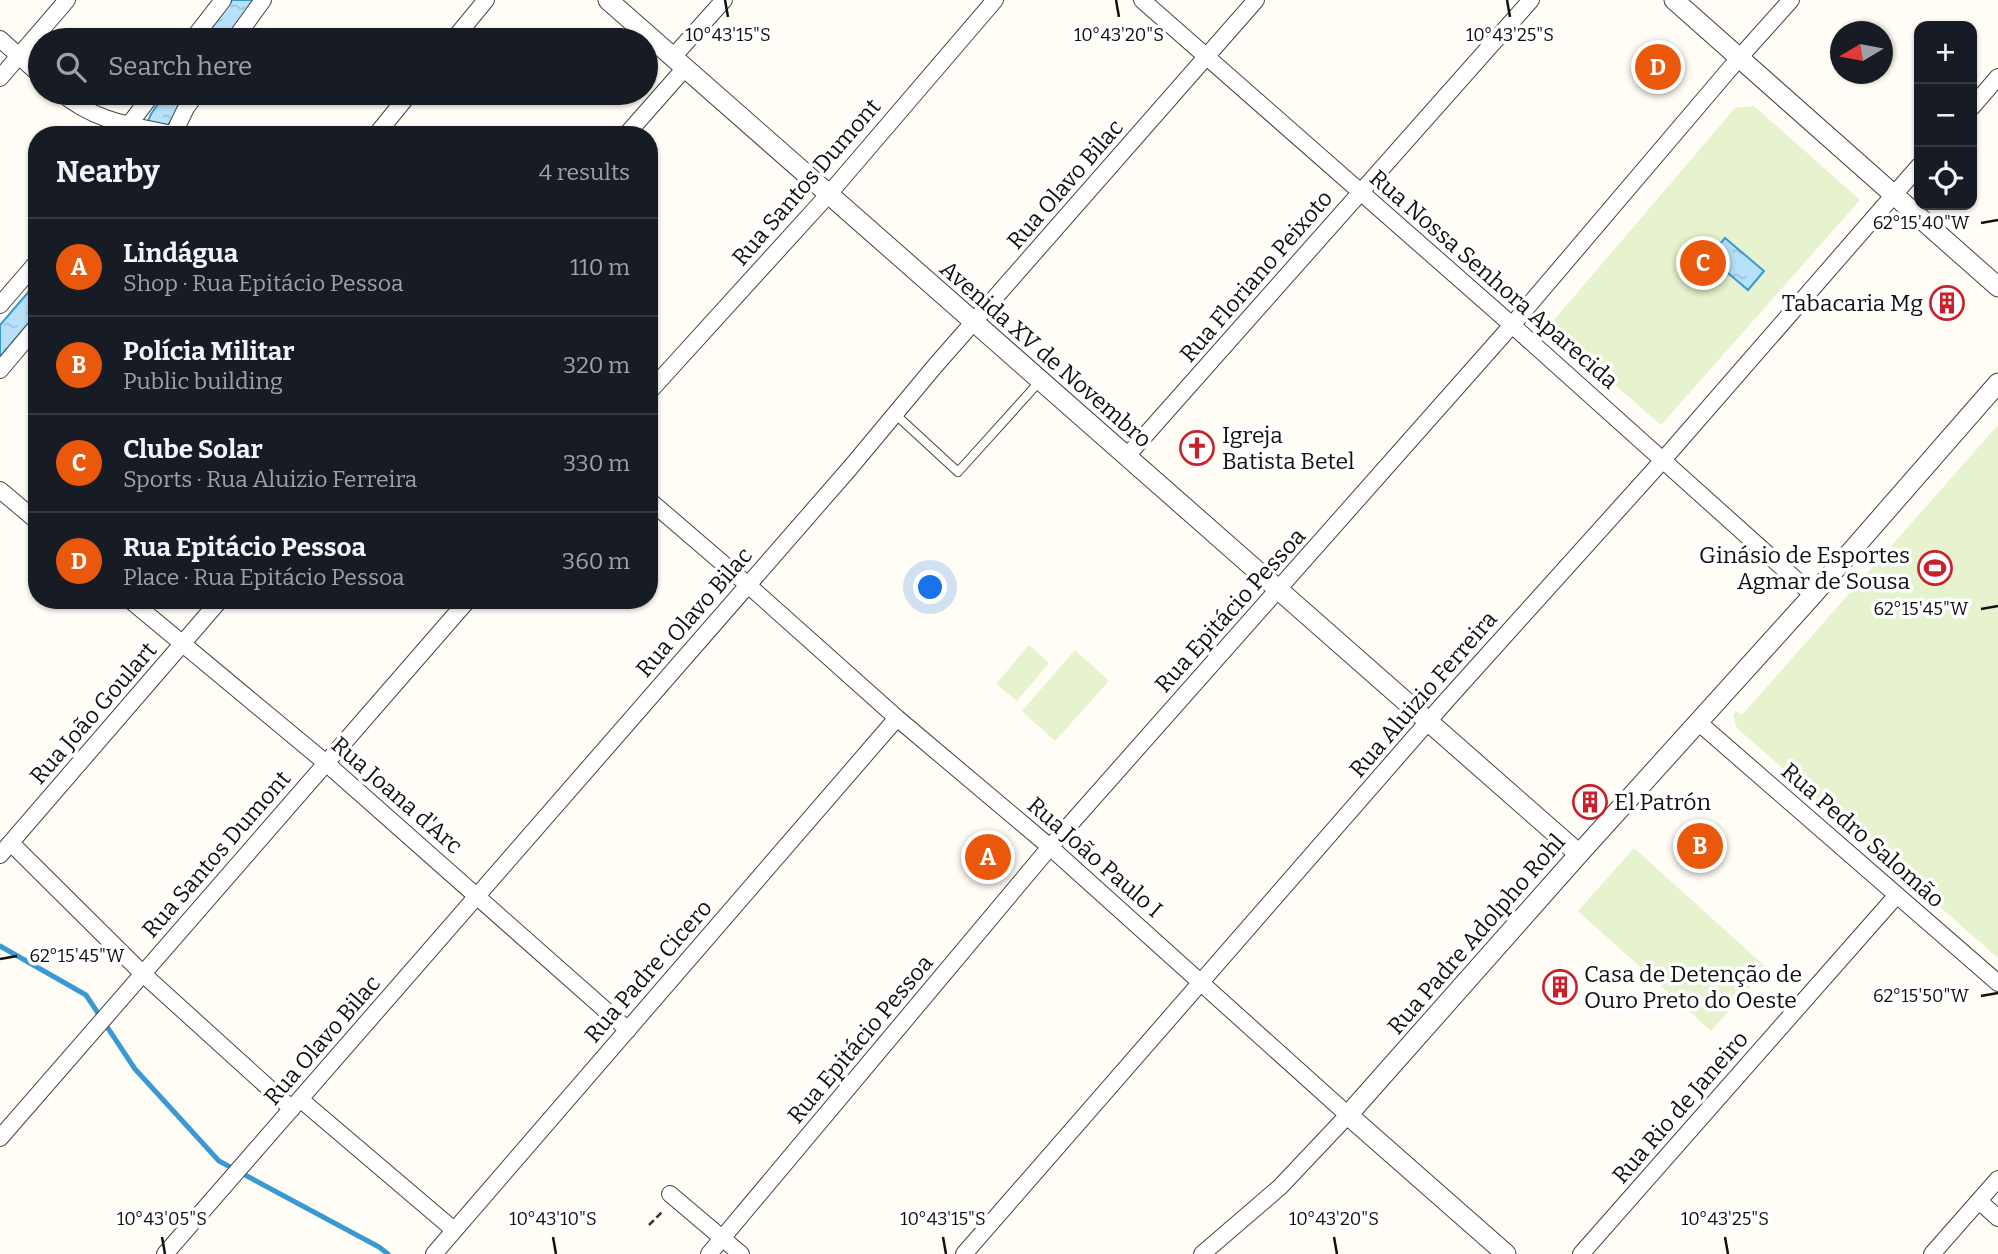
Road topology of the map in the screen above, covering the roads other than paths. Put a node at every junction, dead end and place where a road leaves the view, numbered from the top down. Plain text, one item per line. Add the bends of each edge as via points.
1 (67, 0) edge
2 (223, 0) edge
3 (263, 0) edge
4 (486, 0) edge
5 (608, 0) edge
6 (724, 0) edge
7 (995, 0) edge
8 (1142, 0) edge
9 (1256, 0) edge
10 (1531, 0) edge
11 (1674, 0) edge
12 (1791, 0) edge
13 (43, 28) edge
14 (201, 28) edge
15 (243, 28) edge
16 (463, 28) edge
17 (640, 28) edge
18 (0, 39) edge
19 (658, 44) edge
20 (28, 46) edge
21 (19, 56) junction
22 (1208, 56) junction
23 (1739, 58) junction
24 (679, 63) junction
25 (28, 64) edge
26 (1998, 77) edge
27 (0, 78) edge
28 (658, 92) edge
29 (1977, 101) edge
30 (80, 105) edge
31 (154, 105) edge
32 (188, 105) edge
33 (400, 105) edge
34 (648, 105) edge
35 (136, 126) edge
36 (155, 126) edge
37 (163, 126) edge
38 (383, 126) edge
39 (633, 126) edge
40 (1914, 172) edge
41 (1361, 192) junction
42 (828, 195) junction
43 (1894, 195) junction
44 (28, 272) edge
45 (1998, 287) edge
46 (0, 305) edge
47 (973, 323) junction
48 (1512, 325) junction
49 (28, 337) edge
50 (0, 370) edge
51 (658, 382) edge
52 (1040, 382) junction
53 (1998, 383) edge
54 (895, 414) junction
55 (1126, 457) junction
56 (1663, 460) junction
57 (0, 490) edge
58 (658, 508) edge
59 (28, 513) edge
60 (748, 584) junction
61 (1278, 591) junction
62 (1814, 594) junction
63 (141, 609) edge
64 (212, 609) edge
65 (460, 609) edge
66 (182, 644) junction
67 (897, 718) junction
68 (1428, 721) junction
69 (1698, 722) junction
70 (326, 762) junction
71 (11, 843) junction
72 (1050, 848) junction
73 (1579, 854) junction
74 (0, 855) edge
75 (1897, 895) junction
76 (478, 897) junction
77 (143, 974) junction
78 (1998, 983) edge
79 (1201, 984) junction
80 (628, 1030) junction
81 (296, 1104) junction
82 (1348, 1115) junction
83 (0, 1138) edge
84 (1998, 1179) edge
85 (672, 1196) road end
86 (1979, 1201) junction
87 (1998, 1218) edge
88 (454, 1230) junction
89 (722, 1240) junction
90 (165, 1254) edge
91 (434, 1254) edge
92 (709, 1254) edge
93 (741, 1254) edge
94 (964, 1254) edge
95 (1202, 1254) edge
96 (1506, 1254) edge
97 (1581, 1254) edge
98 (1932, 1254) edge

1 - 13 street
2 - 14 street
3 - 15 street
4 - 16 street
5 - 17 street, Avenida XV de Novembro
6 - 24 street
7 - 42 street, Rua Santos Dumont
8 - 22 street, Rua Nossa Senhora Aparecida
9 - 22 street, Rua Olavo Bilac
10 - 41 street, Rua Floriano Peixoto
11 - 23 street
12 - 23 street, Rua Epitácio Pessoa
18 - 21 street
19 - 24 street, Avenida XV de Novembro
20 - 21 street
21 - 25 street
21 - 27 street
22 - 41 street, Rua Nossa Senhora Aparecida
22 - 47 street, Rua Olavo Bilac
23 - 43 street
23 - 48 street, Rua Epitácio Pessoa
24 - 28 street
24 - 42 street, Avenida XV de Novembro
26 - 29 street
30 - 35 street
31 - 36 street
32 - 37 street
33 - 38 street
34 - 39 street
40 - 43 street, Rua Aluizio Ferreira
41 - 48 street, Rua Nossa Senhora Aparecida
41 - 55 street, Rua Floriano Peixoto
42 - 47 street, Avenida XV de Novembro
42 - 51 street, Rua Santos Dumont
43 - 45 street
43 - 56 street, Rua Aluizio Ferreira
44 - 46 street
47 - 52 street, Avenida XV de Novembro
47 - 54 street, Rua Olavo Bilac
48 - 56 street, Rua Nossa Senhora Aparecida
48 - 61 street, Rua Epitácio Pessoa
49 - 50 street
52 - 54 lane via 958,472
52 - 55 street, Avenida XV de Novembro
53 - 62 street, Rua Padre Adolpho Rohl
54 - 60 street, Rua Olavo Bilac
55 - 61 street, Avenida XV de Novembro
56 - 62 street, Rua Nossa Senhora Aparecida
56 - 68 street, Rua Aluizio Ferreira
57 - 59 street
58 - 60 street, Rua João Paulo I
60 - 67 street, Rua João Paulo I
60 - 76 street, Rua Olavo Bilac
61 - 68 street, Avenida XV de Novembro
61 - 72 street, Rua Epitácio Pessoa
62 - 69 street, Rua Padre Adolpho Rohl
63 - 66 street, Rua Joana d'Arc
64 - 66 street, Rua João Goulart
65 - 70 street, Rua Santos Dumont
66 - 70 street, Rua Joana d'Arc
66 - 71 street, Rua João Goulart
67 - 72 street, Rua João Paulo I
67 - 80 street, Rua Padre Cicero
68 - 73 street, Avenida XV de Novembro
68 - 79 street, Rua Aluizio Ferreira
69 - 73 street, Rua Padre Adolpho Rohl
69 - 75 street, Rua Pedro Salomão
70 - 76 street, Rua Joana d'Arc
70 - 77 street, Rua Santos Dumont
71 - 74 street, Rua João Goulart
71 - 77 street
72 - 79 street, Rua João Paulo I
72 - 89 street, Rua Epitácio Pessoa
73 - 82 street, Rua Padre Adolpho Rohl
75 - 78 street, Rua Pedro Salomão
75 - 97 street, Rua Rio de Janeiro
76 - 80 street, Rua Joana d'Arc
76 - 81 street, Rua Olavo Bilac
77 - 81 street
77 - 83 street, Rua Santos Dumont
79 - 82 street, Rua João Paulo I
79 - 94 street, Rua Aluizio Ferreira
80 - 88 street, Rua Padre Cicero
81 - 88 street
81 - 90 street, Rua Olavo Bilac
82 - 95 street, Rua Padre Adolpho Rohl via 1279,1187
82 - 96 street, Rua João Paulo I
84 - 86 street
85 - 89 street
86 - 87 street
86 - 98 street
88 - 91 street, Rua Padre Cicero
89 - 92 street, Rua Epitácio Pessoa
89 - 93 street

